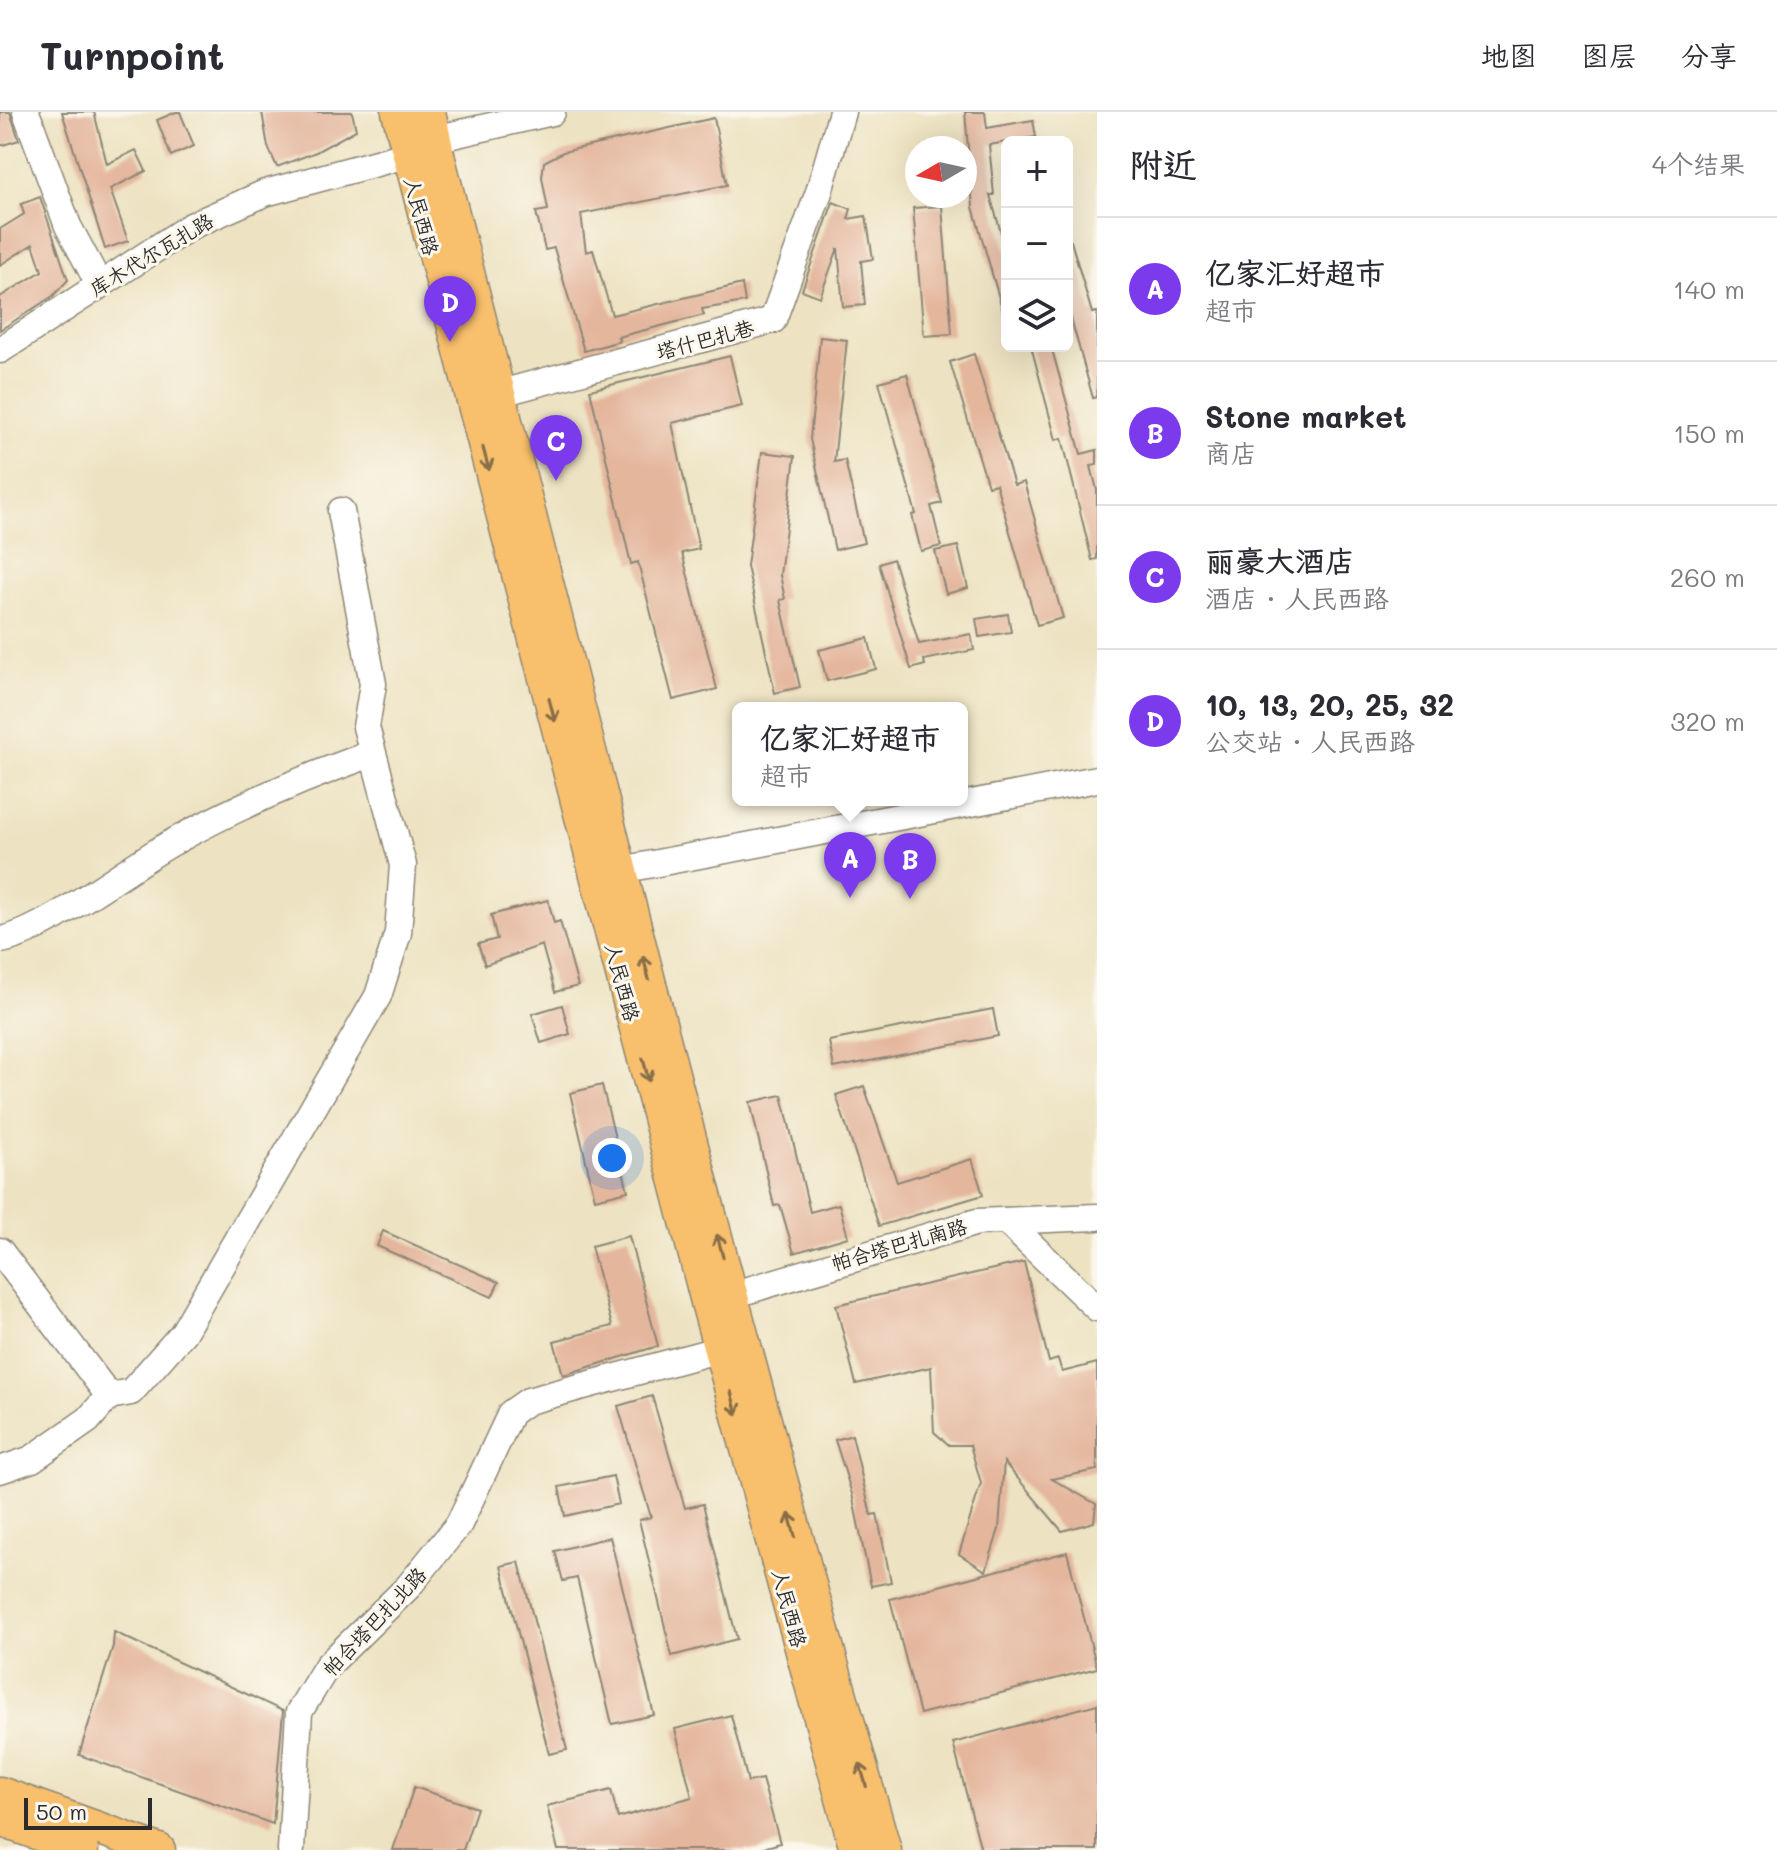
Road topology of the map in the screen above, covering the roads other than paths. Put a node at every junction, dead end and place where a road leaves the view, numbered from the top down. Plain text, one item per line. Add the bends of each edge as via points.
1 (26, 112) edge
2 (398, 112) edge
3 (552, 112) edge
4 (842, 112) edge
5 (432, 126) edge
6 (406, 155) junction
7 (99, 284) junction
8 (0, 350) edge
9 (484, 397) junction
10 (341, 511) dead end
11 (371, 754) junction
12 (1097, 779) edge
13 (968, 804) edge
14 (956, 806) edge
15 (621, 870) junction
16 (0, 940) edge
17 (1097, 1217) edge
18 (1006, 1221) junction
19 (0, 1251) edge
20 (720, 1299) junction
21 (1097, 1308) edge
22 (732, 1345) junction
23 (109, 1396) junction
24 (0, 1470) edge
25 (0, 1793) edge
26 (0, 1820) edge
27 (82, 1850) edge
28 (159, 1850) edge
29 (291, 1850) edge
30 (856, 1850) edge
31 (885, 1850) edge

1 - 7 street via 68,226
2 - 6 main road, 人民西路
3 - 5 street, 库木代尔瓦扎路
4 - 9 street, 塔什巴扎巷 via 773,320
5 - 6 street, 库木代尔瓦扎路
5 - 9 main road, 人民西路
6 - 7 street, 库木代尔瓦扎路 via 265,193 191,226
6 - 9 main road, 人民西路
7 - 8 street, 库木代尔瓦扎路
9 - 15 main road, 人民西路
9 -> 20 main road, 人民西路
10 - 11 street via 373,684 366,727
11 - 16 street via 247,804 175,841 63,911
11 - 23 street via 403,865 398,933 378,996 183,1333 131,1392
12 - 13 street
14 - 15 street
20 -> 15 main road, 人民西路
17 - 18 street, 帕合塔巴扎南路
18 - 20 street, 帕合塔巴扎南路 via 977,1222
18 - 21 street
19 - 23 street
20 - 22 main road, 人民西路
22 - 29 street, 帕合塔巴扎北路 via 528,1401 511,1413 459,1524 408,1587 327,1666 299,1712
22 -> 30 main road, 人民西路
31 -> 22 main road, 人民西路 via 805,1572
23 - 24 street via 88,1420 32,1459
25 - 28 main road
26 - 27 main road

